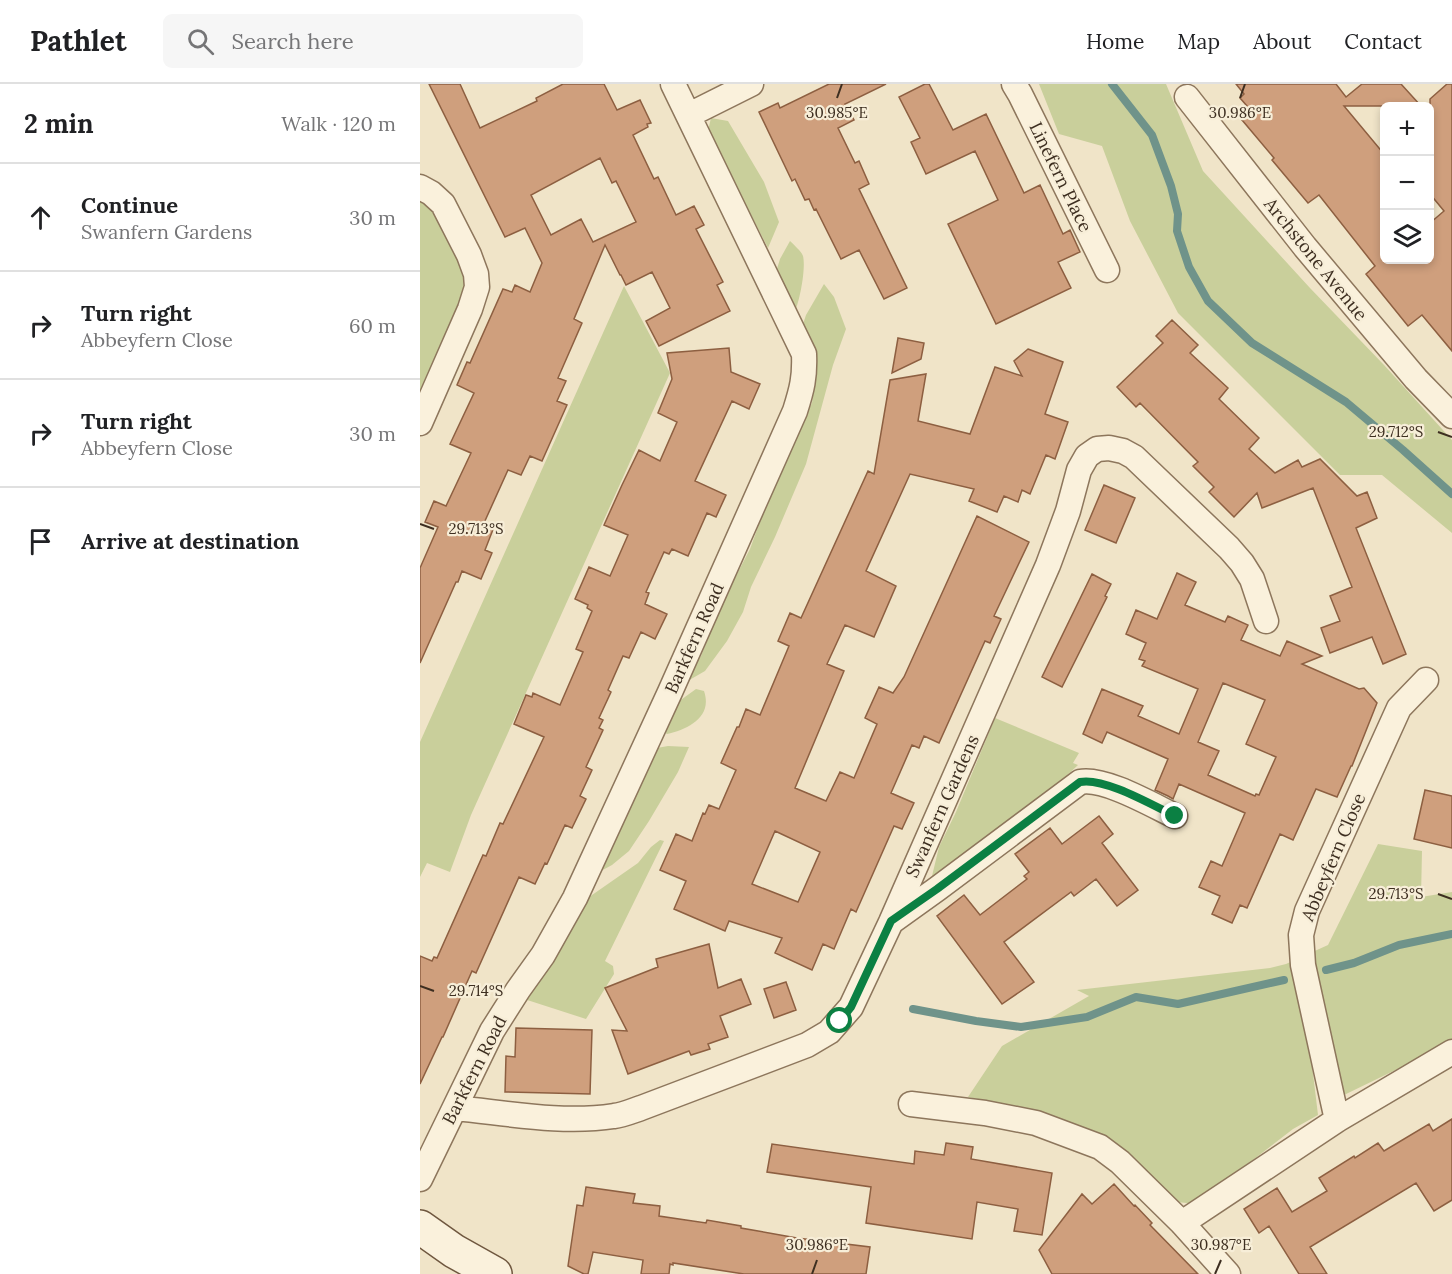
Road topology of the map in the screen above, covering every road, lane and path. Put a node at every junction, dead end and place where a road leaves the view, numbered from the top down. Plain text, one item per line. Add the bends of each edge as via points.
1 (673, 84) edge
2 (751, 84) edge
3 (1014, 84) edge
4 (1187, 97) dead end
5 (689, 115) junction
6 (420, 187) edge
7 (1107, 270) dead end
8 (1452, 416) edge
9 (420, 423) edge
10 (1266, 621) dead end
11 (1426, 680) dead end
12 (1175, 816) dead end
13 (891, 921) junction
14 (1452, 1052) edge
15 (911, 1104) dead end
16 (455, 1107) junction
17 (1337, 1120) junction
18 (420, 1179) edge
19 (1182, 1223) junction
20 (420, 1227) edge
21 (495, 1274) edge
22 (1228, 1274) edge

1 - 5 street, Barkfern Road
2 - 5 street
3 - 7 street, Linefern Place
4 - 8 street, Archstone Avenue via 1305,248 1416,380
5 - 16 street, Barkfern Road via 804,354 802,389 575,898 543,955 492,1031
6 - 9 street via 443,204 469,255 477,286
10 - 13 street, Swanfern Gardens via 1252,579 1242,563 1134,457 1109,448 1097,449 1087,456 1048,565
11 - 17 street, Abbeyfern Close via 1399,708 1307,910 1301,935 1302,965
12 - 13 street via 1112,787 1080,782
13 - 16 street, Swanfern Gardens via 851,1007 829,1032 810,1044 617,1116 540,1117
14 - 17 street
15 - 19 street via 1036,1123 1100,1147
16 - 18 street, Barkfern Road
17 - 19 street
19 - 22 street
20 - 21 street

